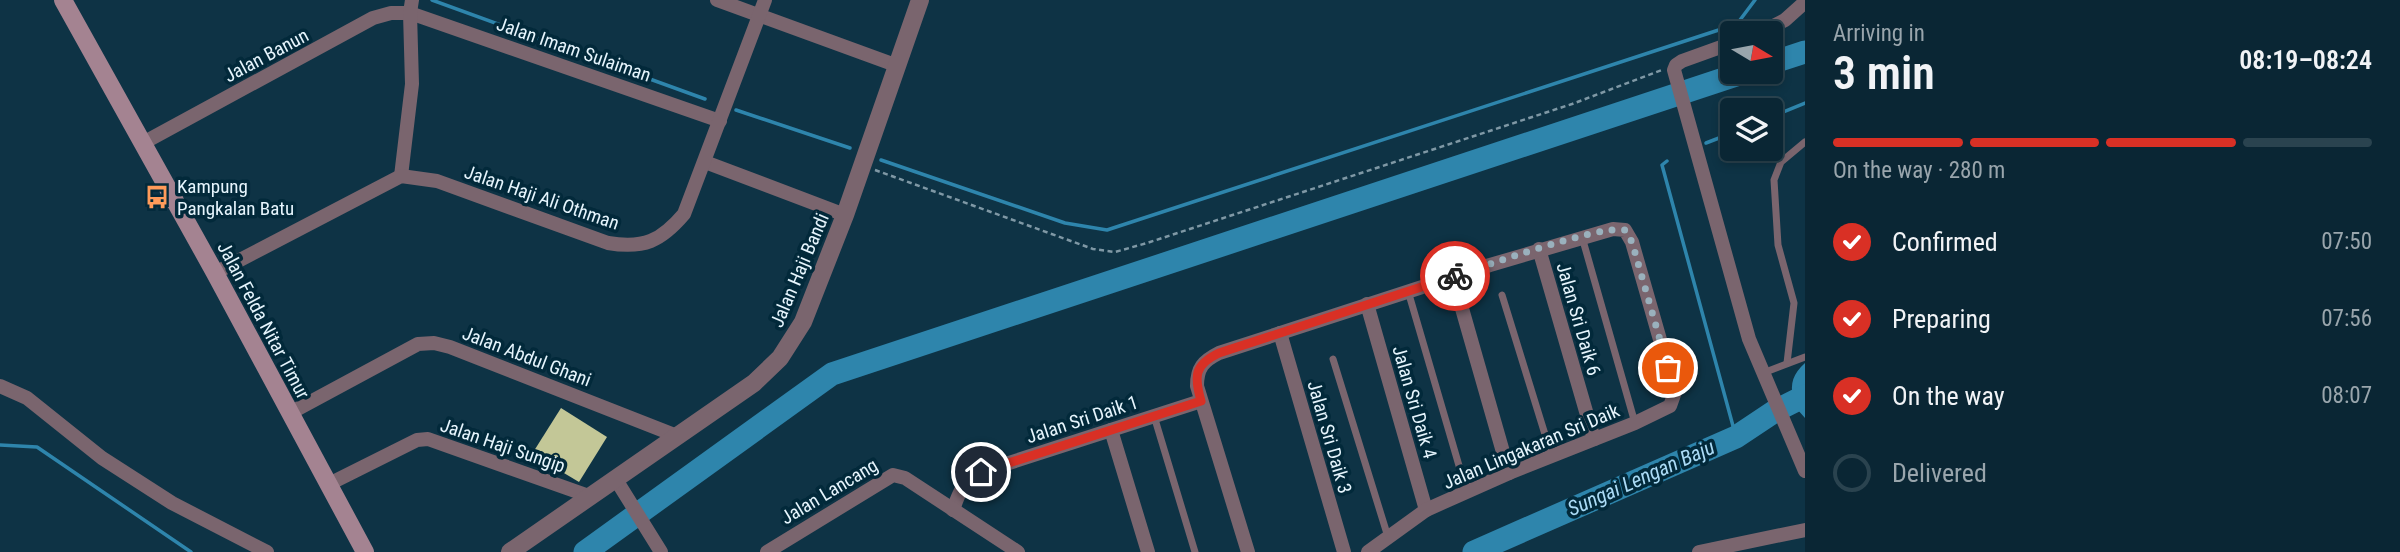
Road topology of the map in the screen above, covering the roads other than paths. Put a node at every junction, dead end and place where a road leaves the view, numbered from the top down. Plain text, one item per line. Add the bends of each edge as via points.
1 (62, 0) edge
2 (717, 0) edge
3 (765, 0) edge
4 (920, 0) edge
5 (1805, 2) edge
6 (411, 6) edge
7 (759, 16) junction
8 (1783, 21) edge
9 (1720, 47) edge
10 (898, 66) junction
11 (720, 121) junction
12 (1805, 142) edge
13 (143, 143) junction
14 (705, 162) junction
15 (401, 176) junction
16 (845, 215) junction
17 (1581, 237) junction
18 (1539, 249) junction
19 (215, 272) junction
20 (1453, 276) junction
21 (1408, 291) junction
22 (1502, 295) dead end
23 (1367, 304) junction
24 (1280, 333) junction
25 (1805, 357) edge
26 (1333, 359) dead end
27 (1787, 363) junction
28 (1763, 374) junction
29 (0, 386) edge
30 (1201, 401) junction
31 (290, 413) junction
32 (1154, 416) junction
33 (1635, 423) junction
34 (1111, 430) junction
35 (677, 436) junction
36 (1594, 439) junction
37 (1552, 458) junction
38 (1805, 471) edge
39 (1509, 473) junction
40 (615, 478) junction
41 (329, 484) junction
42 (1468, 493) junction
43 (589, 496) junction
44 (953, 510) junction
45 (1426, 510) junction
46 (1805, 530) edge
47 (1388, 538) junction
48 (1009, 550) edge
49 (267, 552) edge
50 (365, 552) edge
51 (510, 552) edge
52 (661, 552) edge
53 (767, 552) edge
54 (1148, 552) edge
55 (1195, 552) edge
56 (1248, 552) edge
57 (1344, 552) edge
58 (1368, 552) edge
59 (1699, 552) edge

1 - 13 main road, Jalan Felda Nitar Timur
2 - 7 street
3 - 7 street, Jalan Haji Ali Othman
4 - 10 street, Jalan Haji Bandi
5 - 8 street
6 - 11 street, Jalan Imam Sulaiman
6 - 13 street, Jalan Banun via 373,18
6 - 15 street via 412,84
7 - 10 street
7 - 11 street, Jalan Haji Ali Othman
9 - 28 street via 1675,68 1749,340
10 - 16 street, Jalan Haji Bandi
11 - 14 street, Jalan Haji Ali Othman
12 - 27 lane via 1781,162 1774,180 1778,245 1794,303
13 - 19 main road, Jalan Felda Nitar Timur
14 - 15 street, Jalan Haji Ali Othman via 684,214 670,230 656,240 625,246 591,238 437,181
14 - 16 street
15 - 19 street
16 - 35 street, Jalan Haji Bandi via 803,322 780,358 754,383
17 - 18 street, Jalan Lingakaran Sri Daik
17 - 33 lane
17 - 33 street, Jalan Lingakaran Sri Daik via 1619,229 1629,234 1632,242 1675,396 1665,410
18 - 20 street, Jalan Lingakaran Sri Daik
18 - 36 street, Jalan Sri Daik 6
19 - 31 main road, Jalan Felda Nitar Timur
20 - 21 street, Jalan Lingakaran Sri Daik
20 - 39 street
21 - 23 street, Jalan Lingakaran Sri Daik
21 - 42 lane
22 - 37 lane
23 - 24 street, Jalan Lingakaran Sri Daik
23 - 45 street, Jalan Sri Daik 4
24 - 30 street, Jalan Lingakaran Sri Daik via 1208,358 1199,369
24 - 57 street, Jalan Sri Daik 3
25 - 27 lane
26 - 47 lane
27 - 28 lane
28 - 38 street
29 - 49 street via 27,398 102,458 172,503
30 - 32 street, Jalan Sri Daik 1
30 - 56 street
31 - 35 street, Jalan Abdul Ghani via 418,344 435,343
31 - 41 main road, Jalan Felda Nitar Timur
32 - 34 street, Jalan Sri Daik 1
32 - 55 lane
33 - 36 street, Jalan Lingakaran Sri Daik
34 - 44 street, Jalan Sri Daik 1 via 970,477
34 - 54 street
35 - 40 street, Jalan Haji Bandi
36 - 37 street, Jalan Lingakaran Sri Daik
37 - 39 street, Jalan Lingakaran Sri Daik
39 - 42 street, Jalan Lingakaran Sri Daik
40 - 43 street, Jalan Haji Bandi
40 - 52 street
41 - 43 street, Jalan Haji Sungip via 416,439 428,439
41 - 50 main road, Jalan Felda Nitar Timur
42 - 45 street, Jalan Lingakaran Sri Daik
43 - 51 street, Jalan Haji Bandi
44 - 48 street, Jalan Lancang
44 - 53 street, Jalan Lancang via 893,475
45 - 47 street, Jalan Lingakaran Sri Daik
46 - 59 street
47 - 58 street, Jalan Lingakaran Sri Daik

